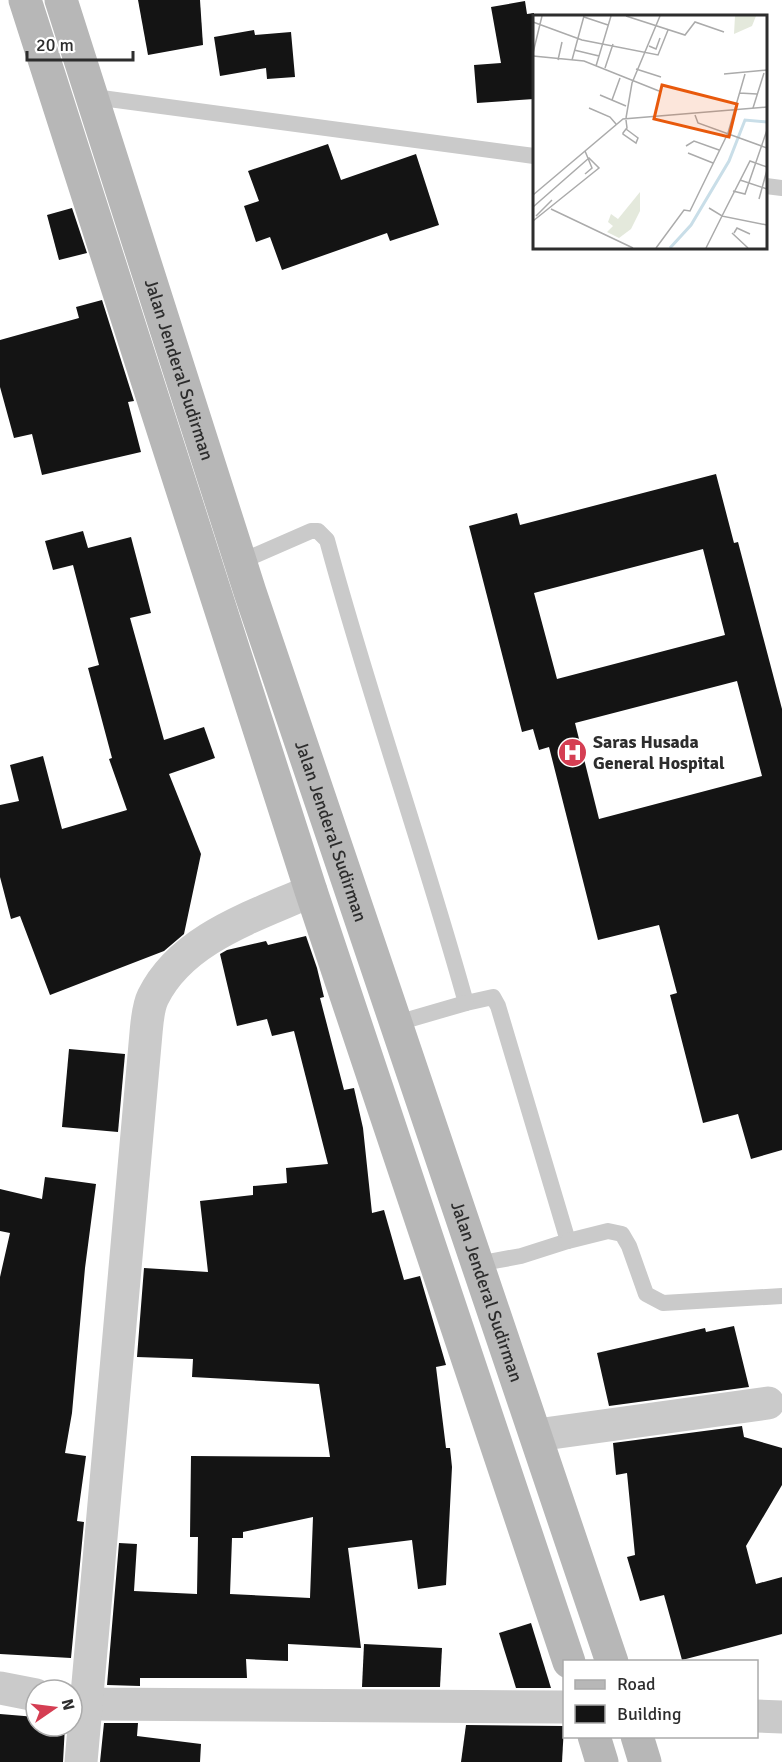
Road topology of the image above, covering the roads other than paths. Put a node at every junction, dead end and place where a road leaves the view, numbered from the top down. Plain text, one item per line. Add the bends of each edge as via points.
1 (25, 0) edge
2 (61, 0) edge
3 (94, 98) junction
4 (59, 105) junction
5 (533, 156) edge
6 (767, 186) edge
7 (782, 188) edge
8 (200, 546) junction
9 (241, 564) junction
10 (217, 599) junction
11 (311, 891) junction
12 (466, 1003) junction
13 (398, 1023) junction
14 (359, 1035) junction
15 (568, 1241) junction
16 (477, 1264) junction
17 (439, 1274) junction
18 (782, 1296) edge
19 (768, 1403) dead end
20 (537, 1436) junction
21 (568, 1660) edge
22 (611, 1660) edge
23 (82, 1678) edge
24 (0, 1688) edge
25 (24, 1693) edge
26 (84, 1703) edge
27 (563, 1707) edge
28 (758, 1716) edge
29 (782, 1718) edge
30 (81, 1738) edge
31 (594, 1738) edge
32 (637, 1738) edge
33 (81, 1762) edge
34 (602, 1762) edge
35 (645, 1762) edge

1 - 4 main road, Jalan Jenderal Sudirman
2 - 3 main road, Jalan Jenderal Sudirman
3 - 4 street
3 - 5 lane
3 - 9 main road, Jalan Jenderal Sudirman
4 - 8 main road, Jalan Jenderal Sudirman
6 - 7 lane
8 - 9 street
8 - 10 main road, Jalan Jenderal Sudirman
9 - 10 street
9 - 12 lane via 311,531 318,531 327,540
9 - 13 main road, Jalan Jenderal Sudirman
10 - 11 main road, Jalan Jenderal Sudirman
11 - 14 main road, Jalan Jenderal Sudirman
11 - 23 street via 210,937 166,977 152,998
12 - 13 lane
12 - 15 lane via 489,997 496,1000
13 - 14 street
13 - 16 main road, Jalan Jenderal Sudirman
14 - 17 main road, Jalan Jenderal Sudirman
15 - 16 lane via 521,1256
15 - 18 lane via 608,1231 621,1234 646,1294 663,1303
16 - 17 street
16 - 20 main road, Jalan Jenderal Sudirman
17 - 21 main road, Jalan Jenderal Sudirman
19 - 20 street
20 - 22 main road, Jalan Jenderal Sudirman
24 - 25 street
26 - 27 street
28 - 29 street
30 - 33 street
31 - 34 main road
32 - 35 main road

